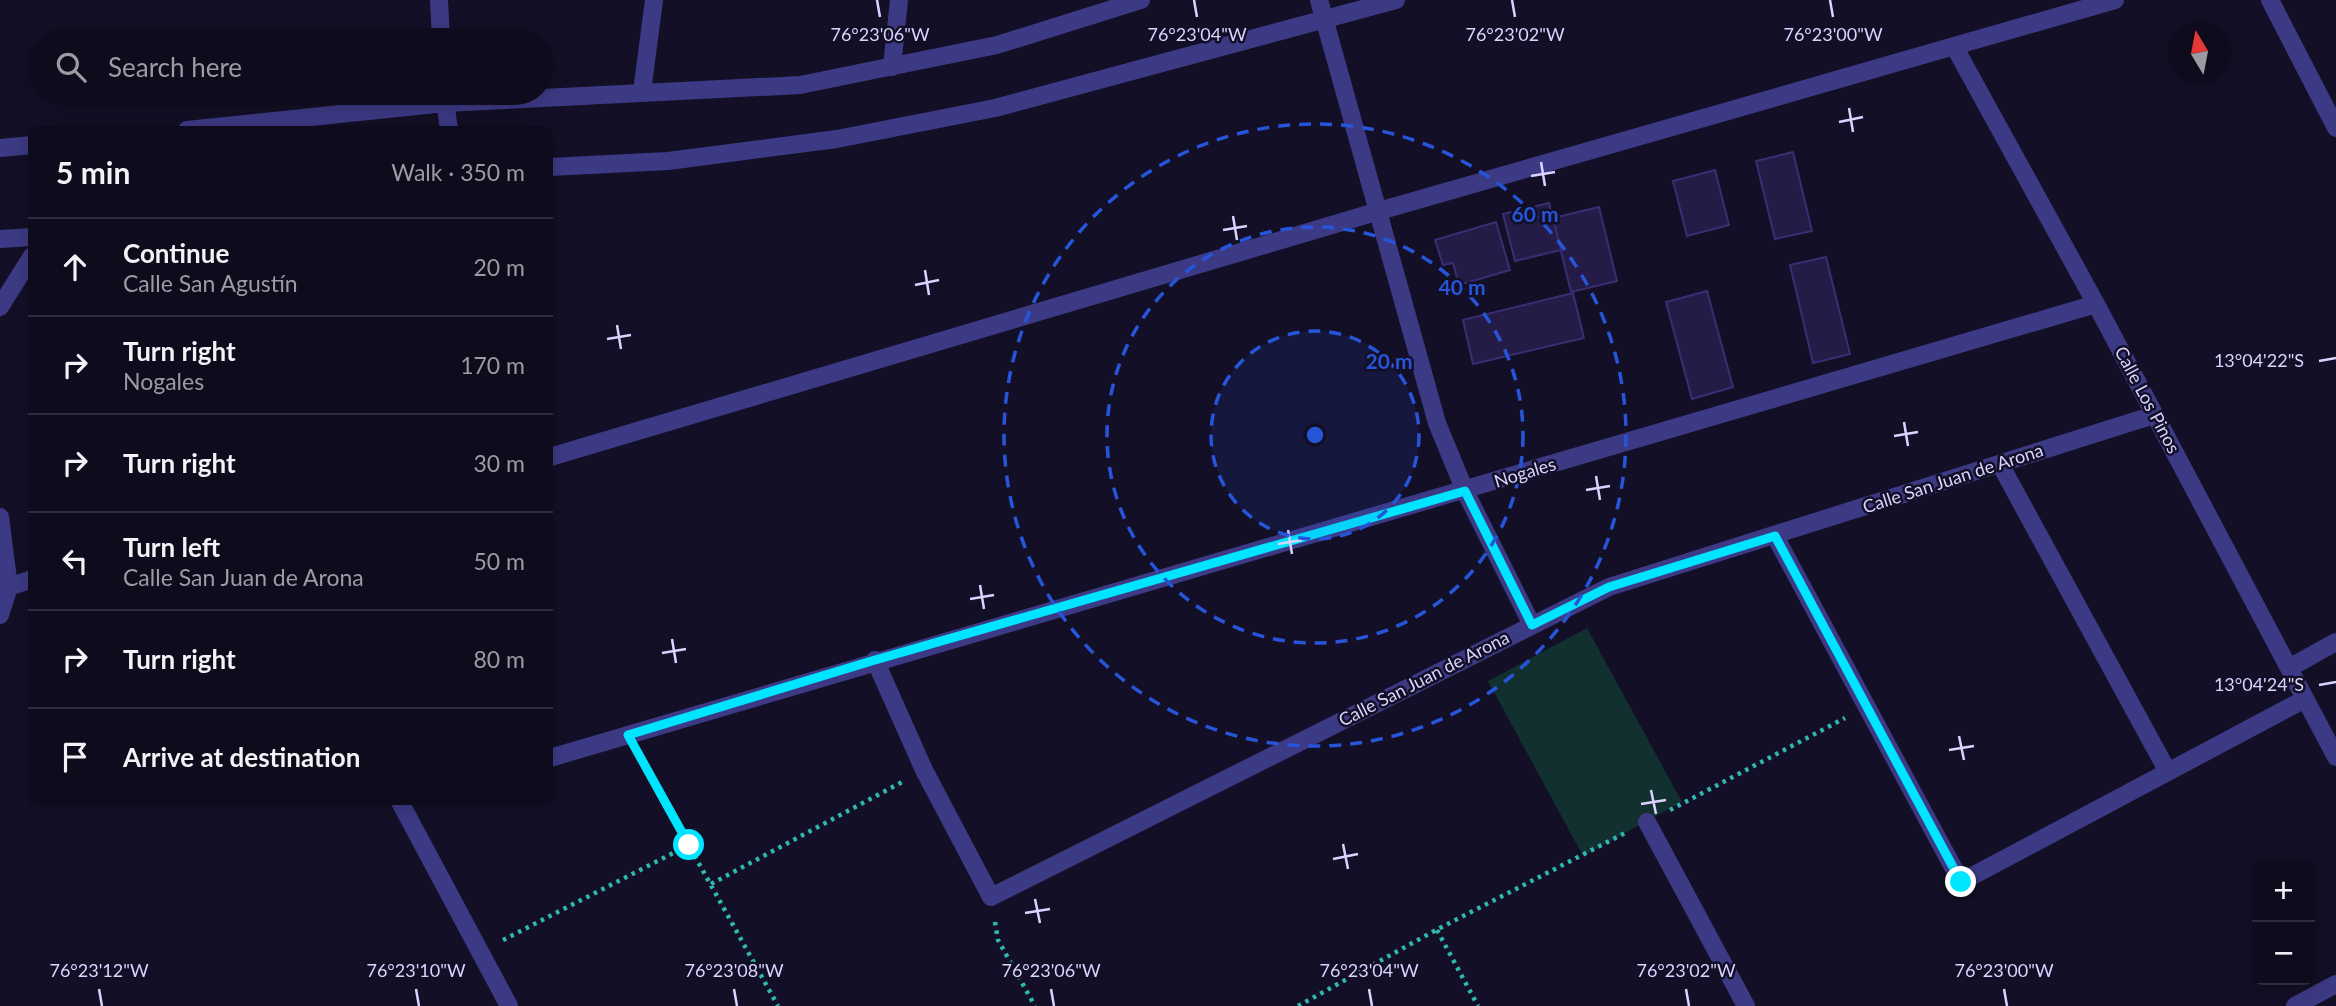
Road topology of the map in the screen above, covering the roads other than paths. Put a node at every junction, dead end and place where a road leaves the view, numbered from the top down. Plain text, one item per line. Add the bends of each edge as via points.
1 (439, 0) edge
2 (654, 0) edge
3 (899, 0) edge
4 (1140, 0) edge
5 (1319, 0) edge
6 (1396, 0) edge
7 (2115, 0) edge
8 (2270, 0) edge
9 (1326, 21) junction
10 (441, 28) edge
11 (1954, 46) junction
12 (892, 67) junction
13 (642, 92) junction
14 (553, 95) edge
15 (388, 105) edge
16 (445, 105) edge
17 (219, 126) edge
18 (448, 126) edge
19 (2336, 128) edge
20 (28, 145) edge
21 (0, 148) edge
22 (553, 167) edge
23 (1379, 211) junction
24 (28, 237) edge
25 (0, 239) edge
26 (28, 262) edge
27 (2096, 304) junction
28 (0, 307) edge
29 (2154, 415) junction
30 (553, 456) edge
31 (2000, 464) junction
32 (1465, 491) junction
33 (0, 517) edge
34 (1775, 536) junction
35 (28, 580) edge
36 (9, 587) junction
37 (0, 615) edge
38 (1532, 625) junction
39 (2336, 642) edge
40 (875, 660) junction
41 (2289, 668) junction
42 (2305, 699) junction
43 (553, 757) edge
44 (2336, 757) edge
45 (2168, 772) junction
46 (403, 805) edge
47 (1647, 822) road end
48 (2336, 985) edge
49 (509, 1006) edge
50 (1746, 1006) edge
51 (2295, 1006) edge

1 - 10 street
2 - 13 street
3 - 12 street
4 - 12 street via 997,46
5 - 9 street
6 - 9 street
7 - 11 street
8 - 19 street
9 - 22 street via 995,108 838,139 667,161
9 - 23 street
11 - 23 street
11 - 27 street, Calle Los Pinos
12 - 13 street via 800,85
13 - 14 street
15 - 17 street
16 - 18 street
20 - 21 street
23 - 30 street
23 - 32 street via 1437,423
24 - 25 street
26 - 28 street
27 - 29 street, Calle Los Pinos
27 - 32 street, Nogales
29 - 31 street, Calle San Juan de Arona
29 - 41 street, Calle Los Pinos
31 - 34 street, Calle San Juan de Arona
31 - 45 street
32 - 38 street
32 - 40 street, Nogales
33 - 36 street
34 - 38 street, Calle San Juan de Arona via 1609,587
34 - 45 street via 1961,882
35 - 36 street
36 - 37 street
38 - 40 street, Calle San Juan de Arona via 991,897 923,770
39 - 41 street
40 - 43 street, Nogales
41 - 42 street, Calle Los Pinos
42 - 44 street, Calle Los Pinos
42 - 45 street
46 - 49 street
47 - 50 street
48 - 51 street

